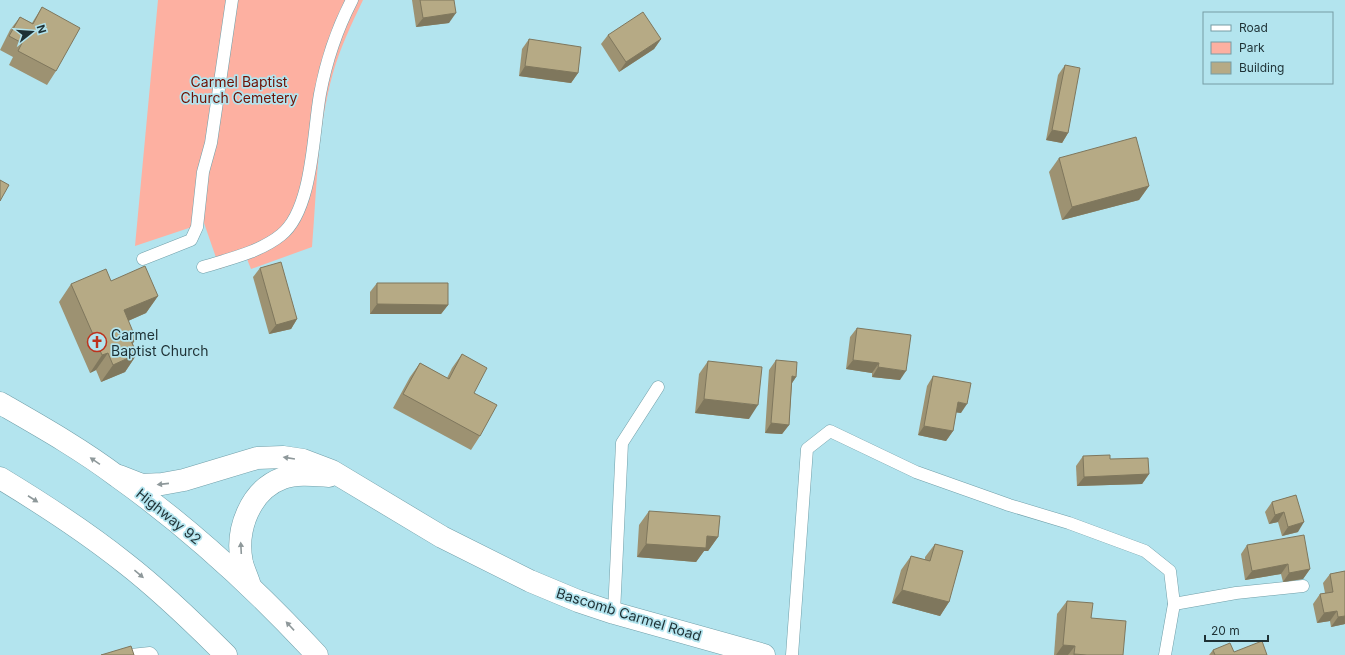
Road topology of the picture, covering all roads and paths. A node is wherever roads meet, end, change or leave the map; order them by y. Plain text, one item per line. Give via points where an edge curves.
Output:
1 (232, 0) edge
2 (352, 0) edge
3 (143, 260) dead end
4 (203, 267) dead end
5 (658, 387) dead end
6 (0, 402) edge
7 (118, 476) junction
8 (0, 478) edge
9 (351, 484) junction
10 (250, 586) junction
11 (1303, 586) dead end
12 (1174, 604) junction
13 (614, 613) junction
14 (131, 655) edge
15 (152, 655) edge
16 (226, 655) edge
17 (317, 655) edge
18 (764, 655) edge
19 (792, 655) edge
20 (1166, 655) edge

1 - 3 lane via 210,143 203,172 197,227 191,240
2 - 4 lane via 326,65 301,208 282,234 266,245
5 - 13 lane via 622,443
7 -> 6 street, Highway 92
9 -> 7 street, Bascomb Carmel Road via 332,471 303,460 283,457 257,458 162,484 142,485
7 - 10 street, Highway 92 via 168,514
8 -> 16 street via 72,524 125,563 165,596
10 -> 9 street, Bascomb Carmel Road via 242,562 241,542 244,519 253,501 267,487 283,478 304,475 329,476
9 - 13 street, Bascomb Carmel Road via 490,562 578,601
17 -> 10 street, Highway 92
11 - 12 lane via 1236,593
12 - 19 lane via 1170,571 1145,550 916,472 830,431 807,449
12 - 20 lane
13 - 18 street, Bascomb Carmel Road
14 - 15 lane

